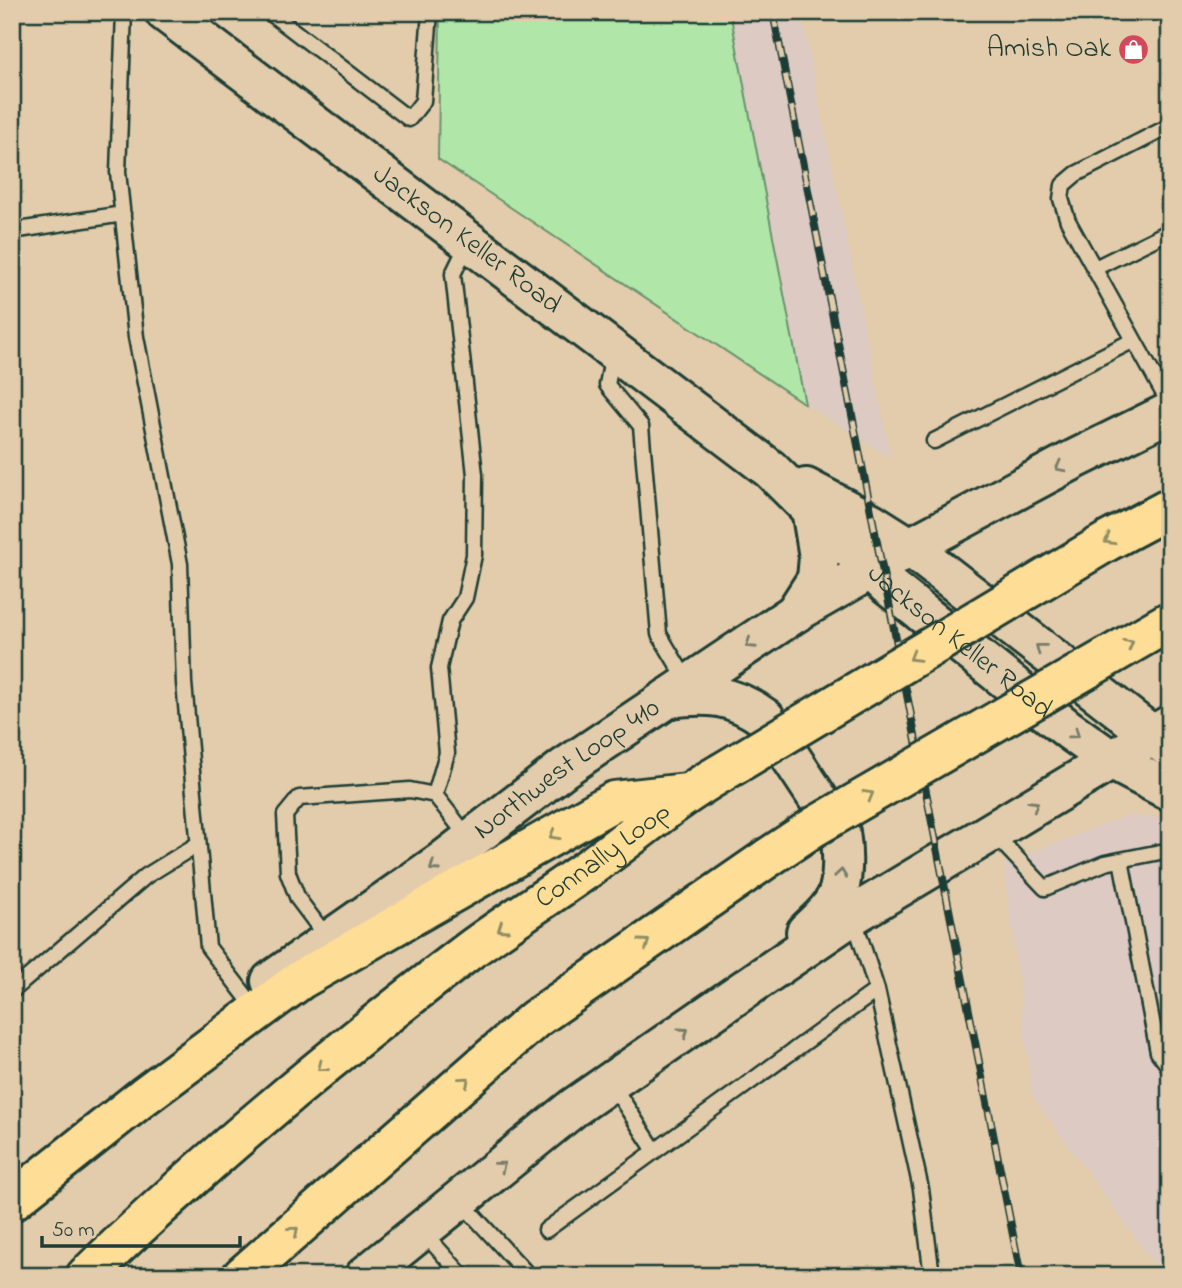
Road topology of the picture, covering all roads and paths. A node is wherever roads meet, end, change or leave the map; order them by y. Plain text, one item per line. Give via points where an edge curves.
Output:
1 (124, 12) edge
2 (164, 12) edge
3 (269, 12) edge
4 (430, 12) edge
5 (1170, 126) edge
6 (122, 214) junction
7 (12, 231) edge
8 (1170, 231) edge
9 (469, 240) junction
10 (1095, 268) junction
11 (1134, 341) junction
12 (614, 349) junction
13 (1170, 405) edge
14 (1170, 412) edge
15 (934, 441) dead end
16 (770, 469) junction
17 (811, 509) junction
18 (1170, 509) edge
19 (910, 547) junction
20 (870, 569) junction
21 (795, 613) junction
22 (1170, 621) edge
23 (678, 691) junction
24 (1164, 736) edge
25 (1111, 760) junction
26 (1170, 791) edge
27 (687, 793) junction
28 (435, 795) junction
29 (992, 831) junction
30 (470, 840) junction
31 (198, 844) junction
32 (1170, 850) edge
33 (1121, 860) junction
34 (853, 915) junction
35 (328, 940) junction
36 (755, 982) junction
37 (877, 990) junction
38 (12, 991) edge
39 (248, 999) junction
40 (1170, 1068) edge
41 (611, 1082) junction
42 (655, 1151) junction
43 (12, 1195) edge
44 (458, 1200) junction
45 (12, 1201) edge
46 (422, 1230) junction
47 (546, 1230) dead end
48 (370, 1274) edge
49 (86, 1276) edge
50 (242, 1276) edge
51 (455, 1276) edge
52 (529, 1276) edge
53 (932, 1276) edge

1 - 6 lane via 118,172
2 - 9 main road, Jackson Keller Road
3 - 4 lane via 409,119 423,101
5 - 10 lane via 1063,185 1068,221
6 - 7 lane
6 - 31 lane via 136,337 180,564 184,683
8 - 10 lane
9 - 12 main road, Jackson Keller Road
9 - 28 lane via 453,274 475,475 474,555 465,598 450,621 439,668 447,752
10 - 11 lane
11 - 13 lane
11 - 15 lane
12 - 16 main road, Jackson Keller Road
12 - 23 lane via 607,385 641,426 659,634
14 -> 19 main road, Northwest Loop 410
16 - 17 main road, Jackson Keller Road
16 - 19 main road, Jackson Keller Road
17 - 20 main road, Jackson Keller Road
17 - 21 main road via 819,556 817,579
18 -> 27 highway, Connally Loop, bridge via 1108,541
19 - 20 main road, Northwest Loop 410
24 -> 19 main road, Jackson Keller Road
20 - 21 main road, Northwest Loop 410
20 -> 25 main road, Jackson Keller Road
21 -> 23 main road, Northwest Loop 410
50 -> 22 highway, bridge via 535,1019 825,820
23 - 30 main road, Northwest Loop 410 via 564,768
36 -> 23 main road via 838,896 840,832 765,718 727,697
24 - 25 main road
25 - 26 main road, Jackson Keller Road
29 -> 25 main road
27 -> 45 highway via 614,801 300,980
27 -> 49 highway, Connally Loop via 472,949 314,1073 187,1181
28 - 30 lane
28 - 35 lane via 411,790 299,798 285,816 288,873 298,899
29 - 33 lane via 1045,888
29 - 34 main road
30 -> 35 main road, Northwest Loop 410
31 - 38 lane via 146,876
31 - 39 lane via 208,947
32 - 33 lane
33 - 40 lane via 1158,1052
34 - 36 main road
34 - 37 lane
35 - 39 main road, Northwest Loop 410
41 -> 36 main road
37 - 42 lane
37 - 53 lane via 921,1189
39 - 43 main road, Northwest Loop 410
41 - 42 lane
44 -> 41 main road
42 - 47 lane
44 - 46 main road
44 - 52 lane
46 - 48 main road
46 - 51 lane via 459,1272

